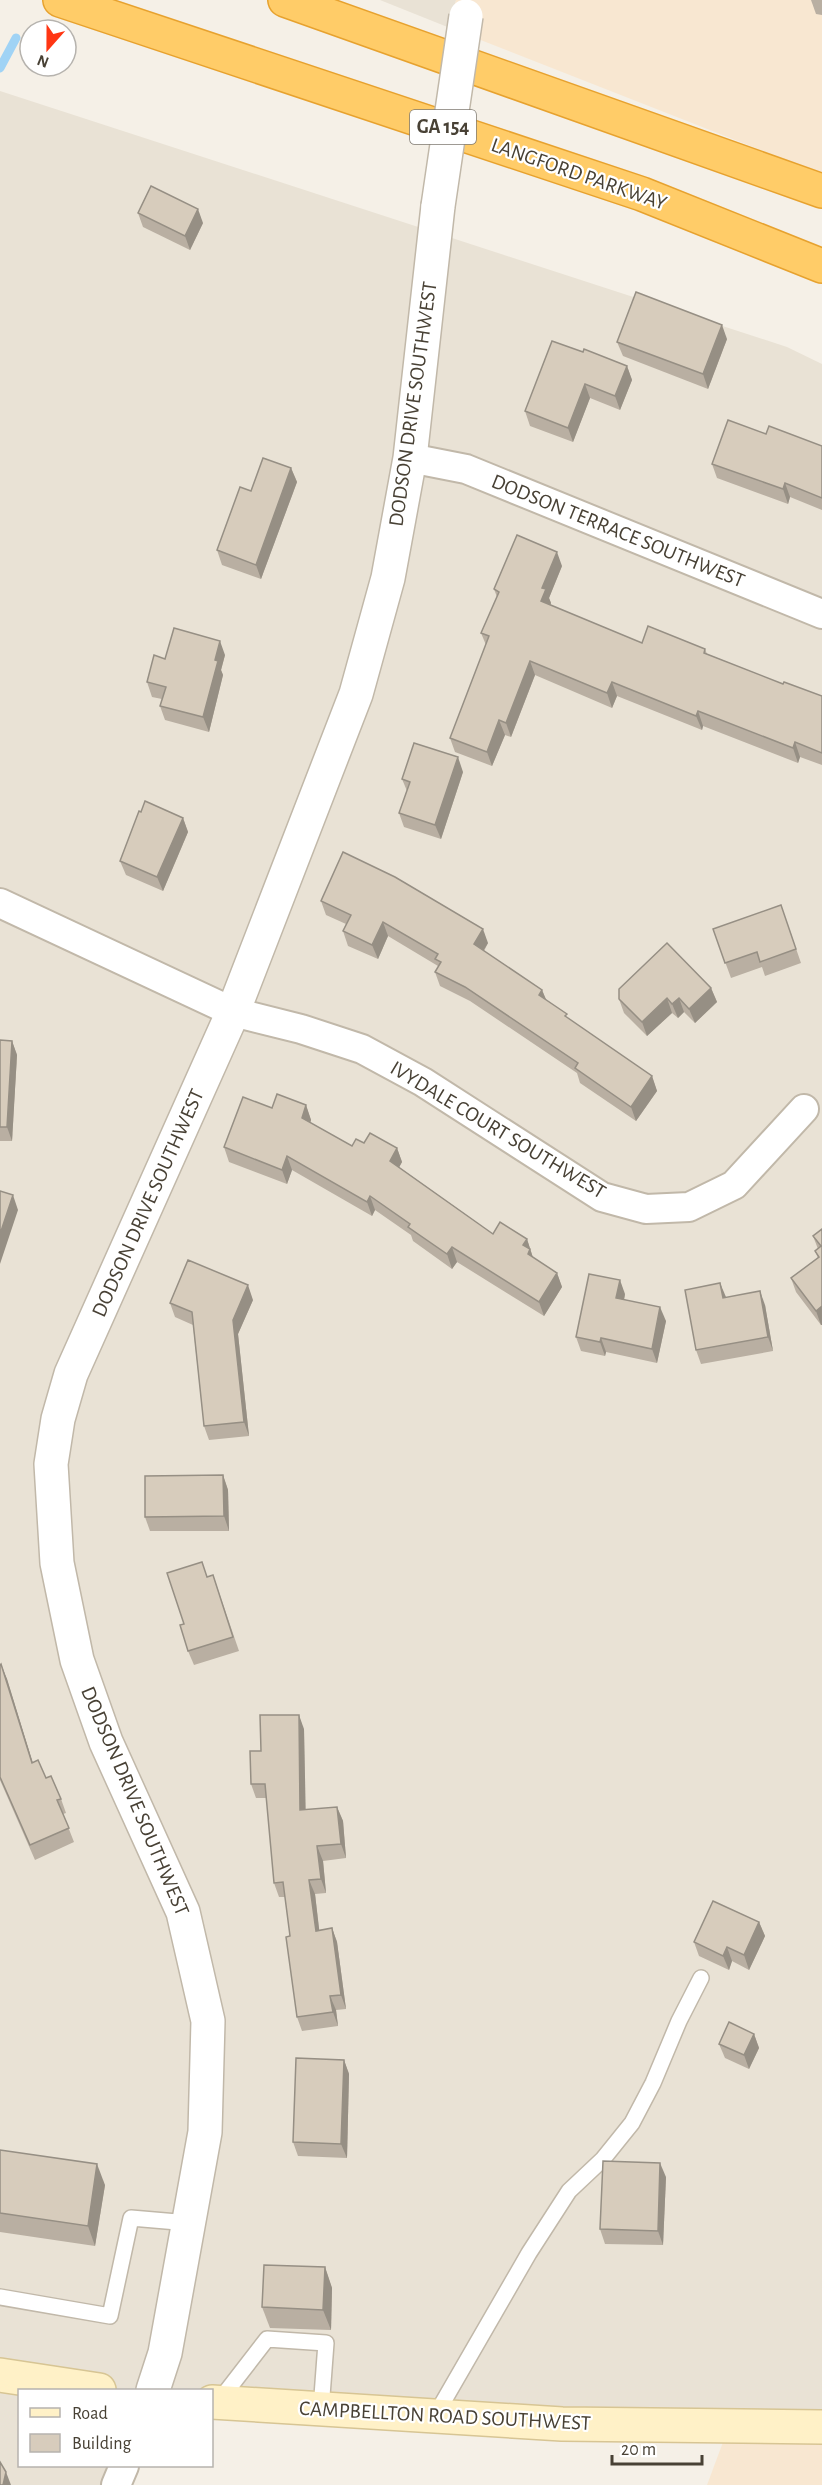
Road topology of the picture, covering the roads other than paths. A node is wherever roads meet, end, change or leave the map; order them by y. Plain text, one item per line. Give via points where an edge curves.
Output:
1 (60, 0) edge
2 (285, 0) edge
3 (467, 8) edge
4 (822, 191) edge
5 (822, 266) edge
6 (410, 458) junction
7 (822, 614) edge
8 (0, 903) edge
9 (233, 1012) junction
10 (804, 1109) dead end
11 (700, 1978) dead end
12 (189, 2223) junction
13 (0, 2297) edge
14 (0, 2375) edge
15 (87, 2389) edge
16 (154, 2389) edge
17 (215, 2402) edge
18 (321, 2409) junction
19 (435, 2416) junction
20 (822, 2427) edge
21 (124, 2467) edge
22 (116, 2485) edge

1 - 5 highway, LANGFORD PARKWAY / GA 154 via 642,194
2 - 4 highway
3 - 6 street, DODSON DRIVE SOUTHWEST, bridge via 438,206
6 - 7 street, DODSON TERRACE SOUTHWEST via 466,469
6 - 9 street, DODSON DRIVE SOUTHWEST via 388,578 356,694
8 - 9 street, IVYDALE COURT SOUTHWEST
9 - 10 street, IVYDALE COURT SOUTHWEST via 362,1049 423,1082 602,1197 646,1209 689,1207 734,1185
9 - 12 street, DODSON DRIVE SOUTHWEST via 71,1374 51,1464 57,1563 77,1660 106,1742 183,1912 208,2020 205,2132
11 - 19 lane via 632,2123 603,2159 569,2191
12 - 13 lane via 131,2218 110,2316
12 - 16 street, DODSON DRIVE SOUTHWEST via 165,2353
14 - 15 main road
17 - 18 main road, CAMPBELLTON ROAD SOUTHWEST
17 - 18 lane via 267,2339 303,2341 326,2343
18 - 19 main road, CAMPBELLTON ROAD SOUTHWEST
19 - 20 main road, CAMPBELLTON ROAD SOUTHWEST via 562,2424
21 - 22 street

